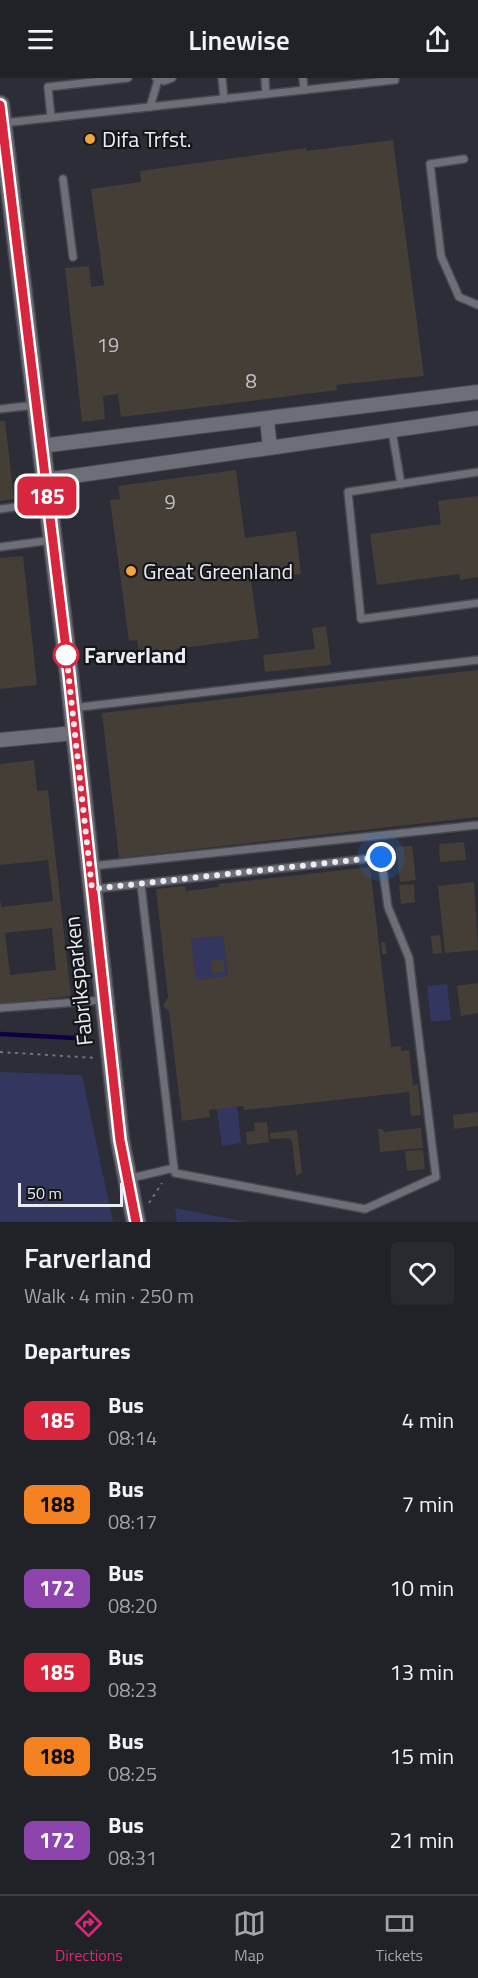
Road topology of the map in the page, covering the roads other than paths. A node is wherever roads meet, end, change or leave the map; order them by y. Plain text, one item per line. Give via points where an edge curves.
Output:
1 (128, 78) edge
2 (172, 78) edge
3 (222, 78) edge
4 (265, 78) edge
5 (303, 78) edge
6 (338, 78) edge
7 (395, 78) edge
8 (157, 79) edge
9 (370, 80) edge
10 (340, 86) junction
11 (304, 90) junction
12 (266, 94) junction
13 (224, 99) junction
14 (150, 107) junction
15 (1, 114) edge
16 (51, 117) junction
17 (464, 159) dead end
18 (63, 179) dead end
19 (7, 215) edge
20 (73, 257) dead end
21 (478, 305) edge
22 (478, 392) edge
23 (36, 405) junction
24 (0, 409) edge
25 (478, 418) edge
26 (267, 420) junction
27 (392, 430) junction
28 (41, 446) junction
29 (270, 448) junction
30 (478, 472) edge
31 (45, 480) junction
32 (400, 484) junction
33 (48, 503) junction
34 (0, 509) edge
35 (51, 540) junction
36 (0, 547) edge
37 (478, 603) edge
38 (478, 660) edge
39 (72, 708) junction
40 (75, 733) junction
41 (0, 740) edge
42 (478, 825) edge
43 (89, 866) junction
44 (141, 885) junction
45 (92, 889) junction
46 (104, 1000) junction
47 (0, 1008) edge
48 (174, 1168) junction
49 (126, 1179) junction
50 (136, 1222) edge

1 - 16 lane via 48,87
2 - 8 lane
3 - 13 lane
4 - 12 lane
5 - 11 lane
6 - 10 lane
7 - 9 lane
8 - 14 lane
9 - 10 lane
10 - 11 lane
11 - 12 lane
12 - 13 lane
13 - 14 lane
14 - 16 lane
15 - 16 lane
15 - 19 street, Fabriksparken
17 - 21 lane via 430,164 441,256 459,297
18 - 20 lane
19 - 23 street, Fabriksparken
22 - 26 street
23 - 24 lane
23 - 28 street, Fabriksparken
25 - 27 street
26 - 28 street
26 - 29 street
27 - 29 street
27 - 32 lane
28 - 31 street, Fabriksparken
29 - 31 street
30 - 32 lane
31 - 33 street, Fabriksparken
32 - 37 lane via 348,492 361,620
33 - 34 lane
33 - 35 street, Fabriksparken
35 - 36 lane
35 - 39 street, Fabriksparken
38 - 39 lane
39 - 40 street, Fabriksparken
40 - 41 street
40 - 43 street, Fabriksparken
42 - 43 lane
43 - 45 street, Fabriksparken
44 - 45 lane
44 - 48 lane
44 - 48 lane via 381,857 388,906 409,958 436,1177 365,1209 175,1173
45 - 46 street, Fabriksparken
46 - 47 lane
46 - 49 street, Fabriksparken
48 - 49 lane
49 - 50 street, Fabriksparken

